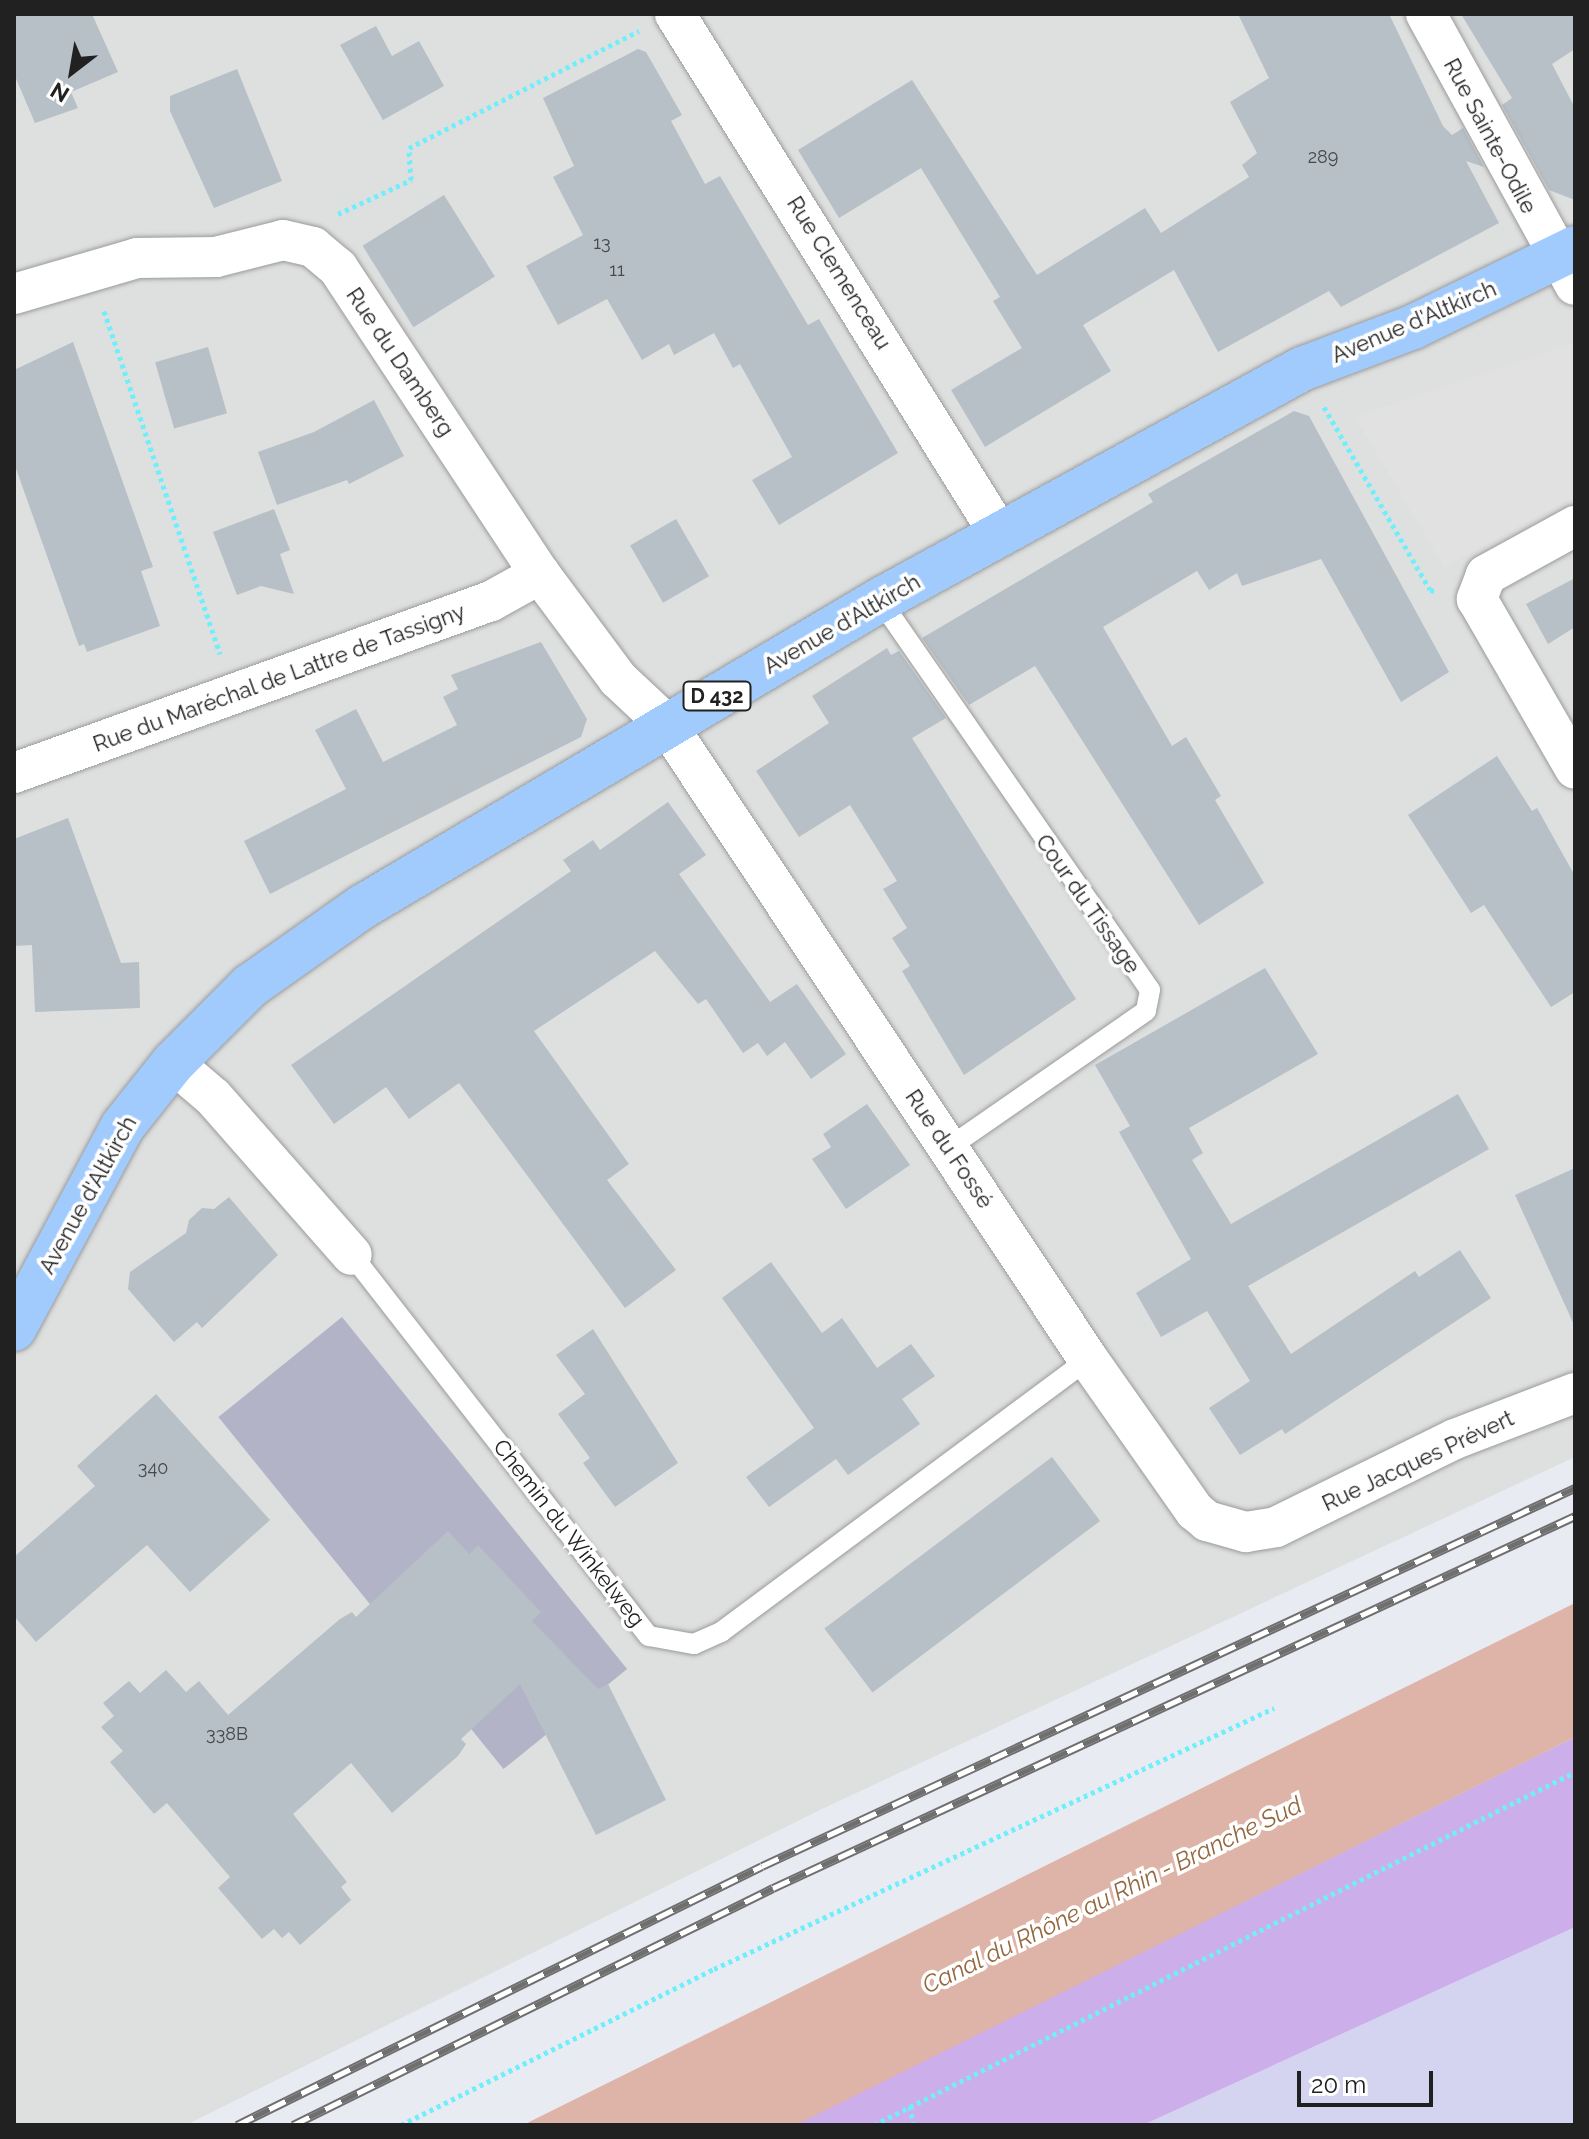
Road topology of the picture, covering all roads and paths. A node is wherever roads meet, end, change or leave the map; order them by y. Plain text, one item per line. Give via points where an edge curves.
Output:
1 (1426, 14) edge
2 (662, 20) edge
3 (283, 240) junction
4 (1569, 264) edge
5 (91, 271) junction
6 (14, 294) edge
7 (1302, 369) junction
8 (1575, 526) edge
9 (1000, 535) junction
10 (540, 574) junction
11 (1477, 599) junction
12 (880, 600) junction
13 (235, 696) junction
14 (667, 725) junction
15 (1575, 769) edge
16 (14, 773) edge
17 (173, 1063) junction
18 (948, 1148) junction
19 (352, 1255) joint
20 (14, 1329) edge
21 (1088, 1359) junction
22 (1575, 1393) edge
23 (1262, 1531) joint
24 (1274, 1708) dead end
25 (1575, 1772) edge
26 (910, 2106) junction
27 (401, 2125) edge
28 (874, 2125) edge
29 (913, 2125) edge

1 - 4 street, Rue Sainte-Odile
2 - 3 path via 409,148 411,180
2 - 9 street, Rue Clemenceau
3 - 5 street via 216,257 137,258
3 - 10 street, Rue du Damberg via 313,247 338,268
4 - 7 main road, Avenue d'Altkirch / D 432
5 - 6 street
5 - 13 path
7 - 9 main road, Avenue d'Altkirch / D 432
7 - 11 path via 1430,590
8 - 11 street via 1486,575
9 - 12 main road, Avenue d'Altkirch / D 432
10 - 13 street, Rue du Maréchal de Lattre de Tassigny via 491,601
10 - 14 street, Rue du Damberg via 618,679
11 - 15 street
12 - 14 main road, Avenue d'Altkirch / D 432
12 - 18 lane, Cour du Tissage via 1150,990 1146,1011
13 - 16 street, Rue du Maréchal de Lattre de Tassigny
14 - 17 main road, Avenue d'Altkirch / D 432 via 362,907 250,986
14 - 18 street, Rue du Fossé
17 - 19 street, Chemin du Winkelweg via 213,1097
17 - 20 main road, Avenue d'Altkirch / D 432 via 123,1126
18 - 21 street, Rue du Fossé
19 - 21 lane, Chemin du Winkelweg via 649,1636 694,1644 721,1632
21 - 23 street, Rue du Fossé via 1195,1511 1230,1530
22 - 23 street, Rue Jacques Prévert via 1455,1439
24 - 27 path via 714,1969
25 - 26 path
26 - 28 path
26 - 29 path

